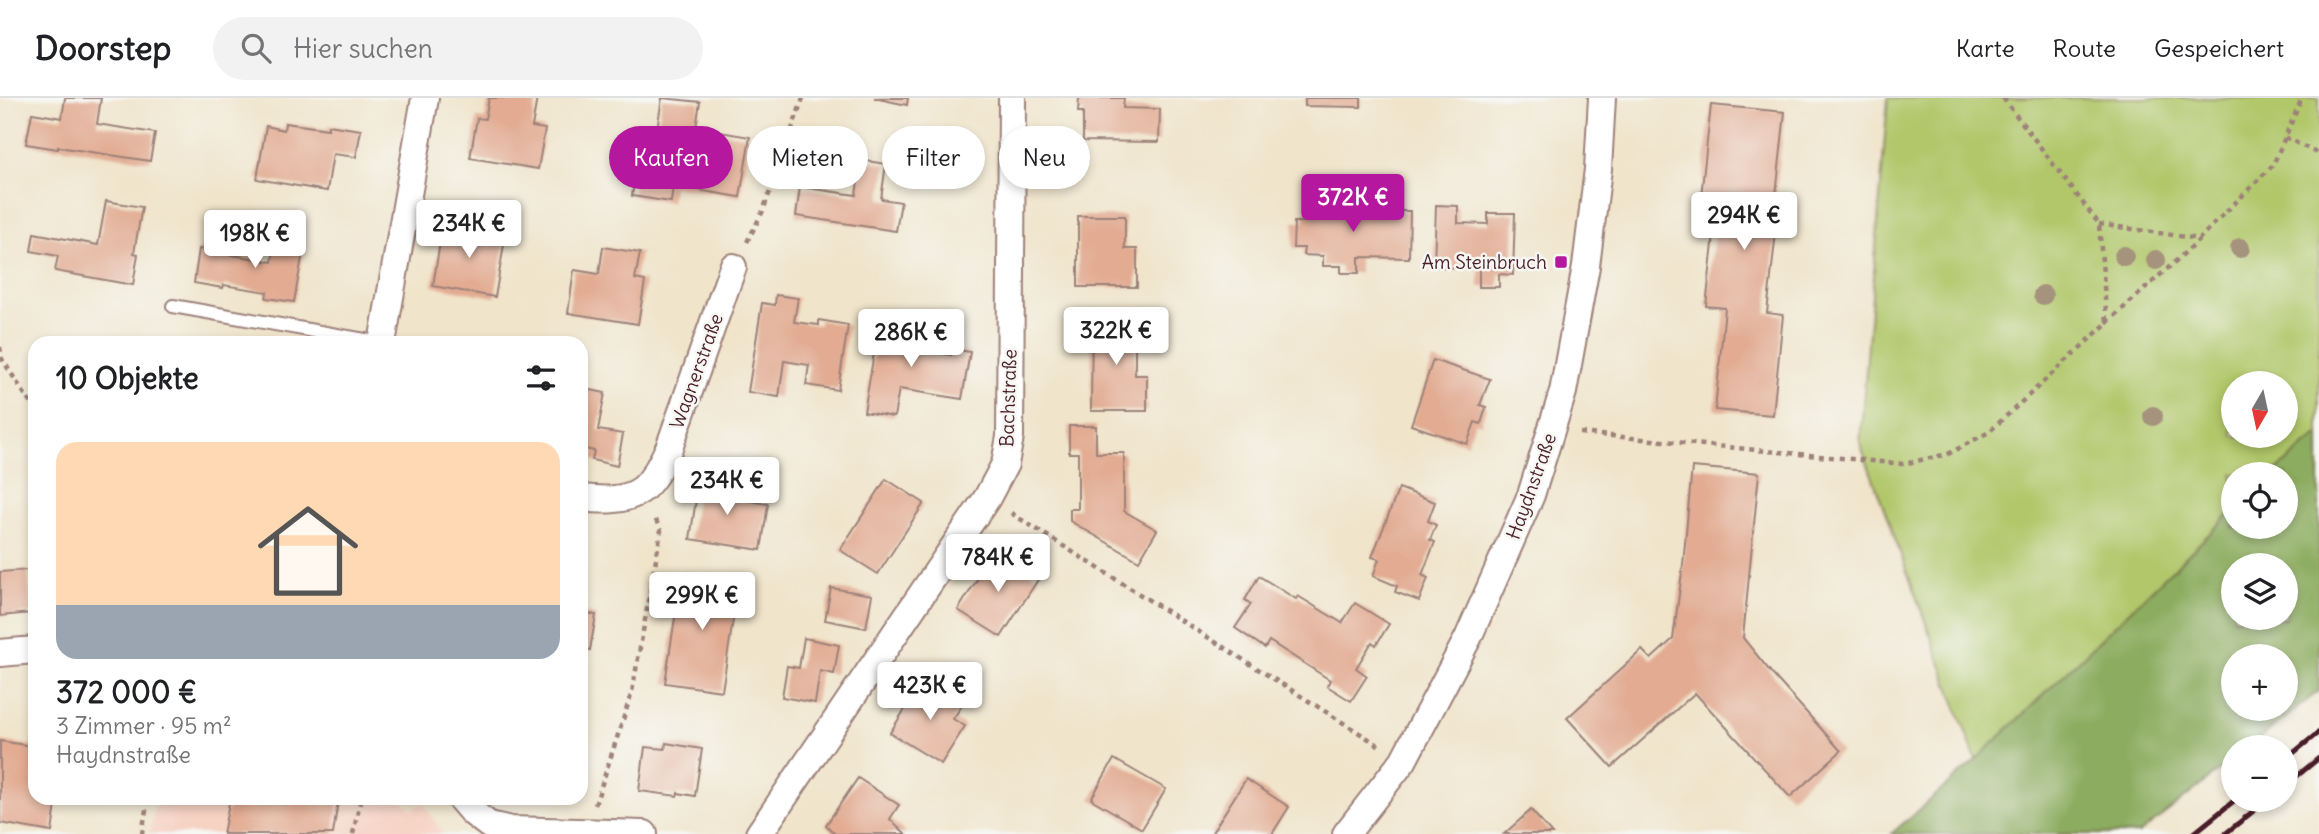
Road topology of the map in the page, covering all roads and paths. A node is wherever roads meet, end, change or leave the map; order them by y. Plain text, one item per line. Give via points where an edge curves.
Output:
1 (425, 98) edge
2 (803, 98) edge
3 (1012, 98) edge
4 (1602, 98) edge
5 (2003, 98) edge
6 (2302, 98) edge
7 (2285, 137) junction
8 (2319, 154) edge
9 (2099, 224) junction
10 (2199, 239) junction
11 (733, 267) joint
12 (173, 306) dead end
13 (2107, 323) junction
14 (342, 336) edge
15 (383, 336) edge
16 (0, 346) edge
17 (28, 399) edge
18 (1552, 430) junction
19 (642, 490) junction
20 (588, 498) edge
21 (987, 498) junction
22 (28, 651) edge
23 (0, 653) edge
24 (1403, 761) junction
25 (147, 805) edge
26 (359, 805) edge
27 (466, 805) edge
28 (588, 833) edge
29 (142, 834) edge
30 (353, 834) edge
31 (643, 834) edge
32 (760, 834) edge
33 (1346, 834) edge

1 - 15 street
2 - 11 path via 764,211
3 - 21 street, Bachstraße via 1010,437 1005,464
4 - 18 street, Haydnstraße via 1586,266
5 - 9 path
6 - 7 path
7 - 8 path
7 - 10 path via 2273,165
9 - 10 path
9 - 13 path
10 - 13 path
11 - 19 street, Wagnerstraße via 669,448
12 - 14 lane
13 - 18 path via 1989,432 1948,454 1903,464
16 - 17 path via 2,359
18 - 24 street, Haydnstraße via 1502,563
19 - 20 street via 617,499
19 - 28 path via 661,531 632,692
21 - 24 path
21 - 32 street, Bachstraße
22 - 23 street
24 - 33 street, Haydnstraße
25 - 29 path
26 - 30 path
27 - 28 street via 489,825
28 - 31 street

